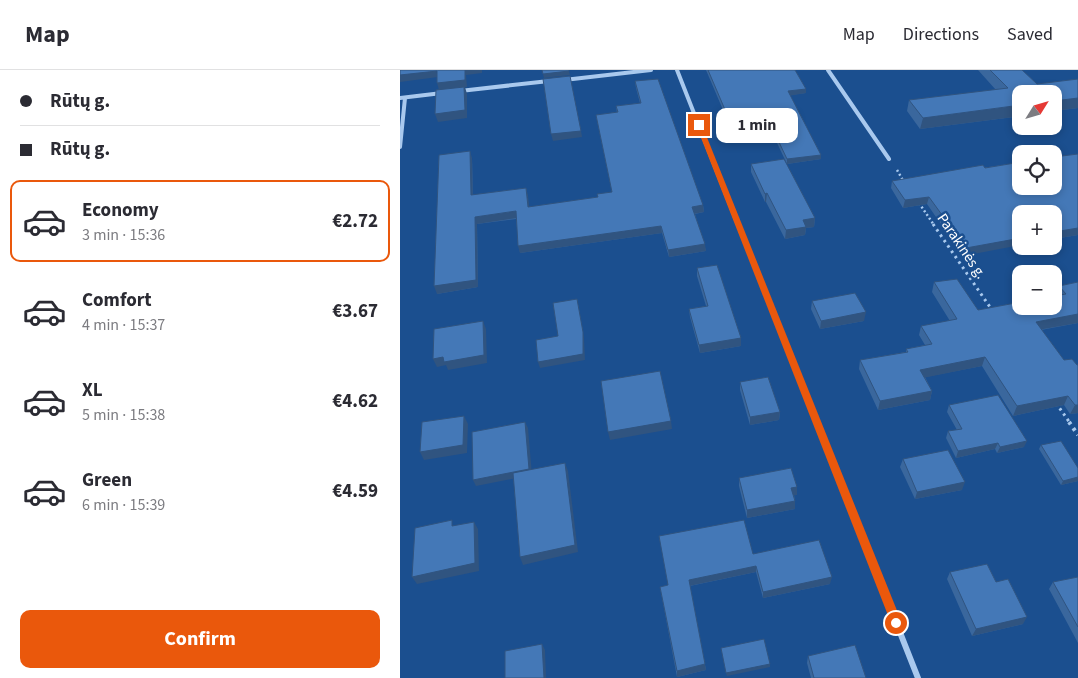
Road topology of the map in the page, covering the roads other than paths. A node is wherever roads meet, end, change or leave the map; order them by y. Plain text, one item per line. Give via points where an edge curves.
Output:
1 (651, 70) edge
2 (677, 70) edge
3 (828, 70) edge
4 (562, 80) edge
5 (552, 81) edge
6 (454, 92) edge
7 (444, 93) edge
8 (402, 98) edge
9 (400, 148) edge
10 (889, 159) road end
11 (918, 678) edge

1 - 4 street
2 - 11 street
3 - 10 street
5 - 6 street
7 - 8 street
8 - 9 street

